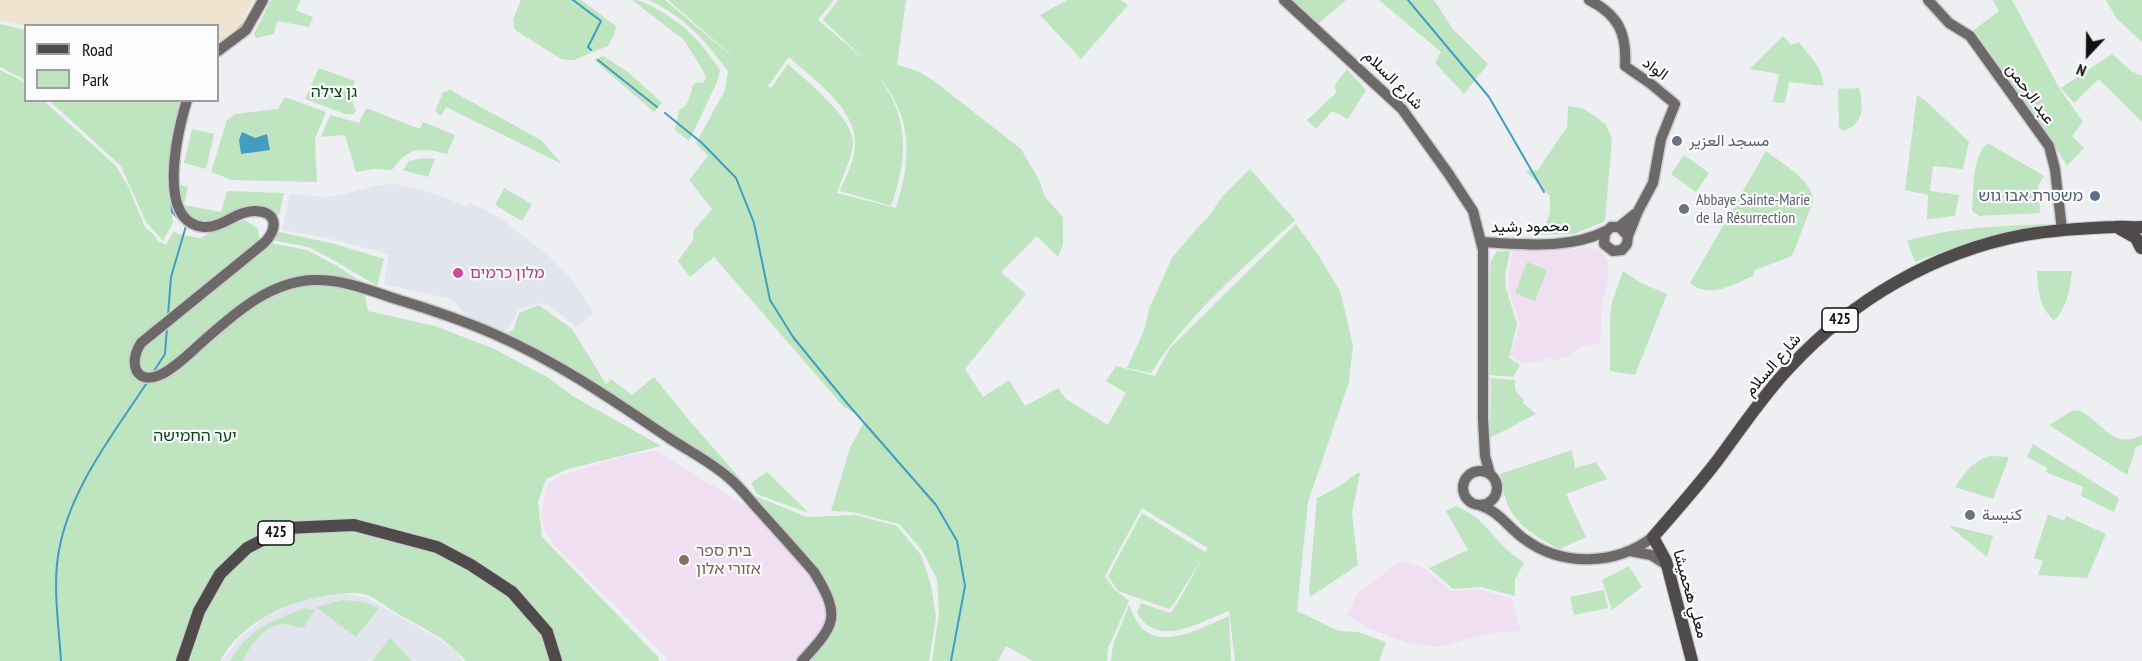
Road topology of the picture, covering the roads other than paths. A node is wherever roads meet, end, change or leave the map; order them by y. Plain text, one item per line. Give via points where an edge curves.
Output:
1 (263, 0) edge
2 (1284, 0) edge
3 (1589, 0) edge
4 (1928, 0) edge
5 (219, 50) edge
6 (187, 102) edge
7 (1638, 211) junction
8 (1619, 227) junction
9 (2107, 227) junction
10 (2142, 227) edge
11 (2062, 230) junction
12 (1606, 231) junction
13 (1628, 236) junction
14 (1578, 241) junction
15 (1482, 242) junction
16 (2142, 243) edge
17 (1605, 246) junction
18 (2142, 249) edge
19 (1484, 444) junction
20 (1472, 473) junction
21 (1490, 474) junction
22 (1497, 493) junction
23 (1479, 505) junction
24 (1510, 526) junction
25 (1653, 537) junction
26 (1629, 551) junction
27 (1668, 566) junction
28 (182, 661) edge
29 (556, 661) edge
30 (802, 661) edge
31 (1692, 661) edge

1 - 5 main road via 246,30
2 - 15 main road, شارع السلام via 1408,116 1473,211
3 - 7 main road, الواد via 1609,11 1615,20 1625,44 1625,66 1675,104 1661,139 1653,183
4 - 11 main road, عبد الرحمن via 1949,23 1970,36 2049,146
6 - 30 main road via 174,173 175,200 180,213 195,225 209,226 257,211 272,218 274,227 264,243 141,343 134,360 140,374 149,377 163,373 251,302 291,283 312,280 356,286 496,334 615,402 729,478 825,589 832,616 830,626
7 - 8 main road
7 - 13 main road
8 - 12 main road
8 - 13 main road
9 - 10 main road, شارع السلام / 425
9 - 11 main road, شارع السلام / 425
9 - 18 main road, شارع السلام / 425 via 2131,234
11 - 25 main road, شارع السلام / 425 via 1991,242 1941,260 1899,280 1848,315 1788,368 1709,472
12 - 14 main road, محمود رشيد
12 - 17 main road
13 - 17 main road via 1622,250 1613,251
14 - 15 main road, محمود رشيد
14 - 17 main road, محمود رشيد
15 - 19 main road, شارع السلام
16 - 18 main road, 425
19 - 20 main road, شارع السلام
19 - 21 main road, شارع السلام
20 - 21 main road
20 - 23 main road via 1465,479 1463,490 1468,500
21 - 22 main road
22 - 23 main road via 1490,502
22 - 24 main road
23 - 24 main road, شارع السلام via 1497,513
24 - 26 main road, شارع السلام via 1538,548 1560,557 1597,559
25 - 26 main road, شارع السلام
25 - 27 main road, معلي هحميشا
26 - 27 main road via 1651,555
27 - 31 main road, معلي هحميشا
28 - 29 main road, 425 via 199,611 220,574 247,548 286,528 354,525 437,547 512,592 547,632

